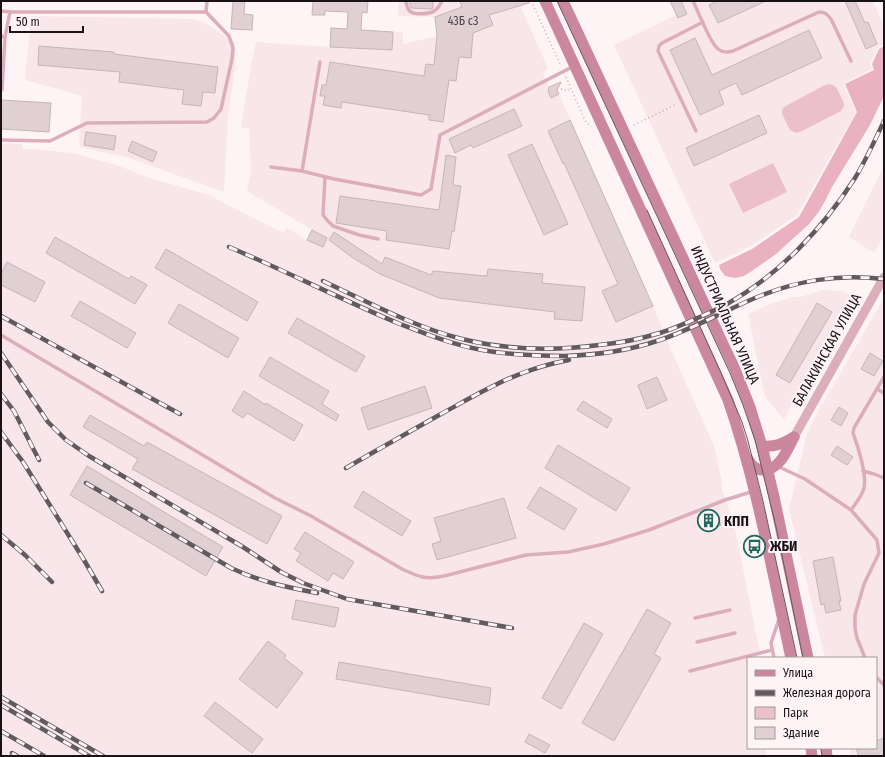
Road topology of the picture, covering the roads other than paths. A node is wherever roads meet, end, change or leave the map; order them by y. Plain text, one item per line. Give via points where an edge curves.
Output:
1 (207, 1) edge
2 (406, 1) edge
3 (442, 1) edge
4 (545, 1) edge
5 (563, 1) edge
6 (693, 1) edge
7 (1, 11) edge
8 (10, 12) junction
9 (206, 12) junction
10 (703, 22) junction
11 (3, 37) edge
12 (320, 62) dead end
13 (851, 62) dead end
14 (574, 65) junction
15 (2, 90) edge
16 (696, 131) dead end
17 (1, 140) edge
18 (271, 168) dead end
19 (302, 171) junction
20 (325, 177) junction
21 (378, 239) dead end
22 (884, 277) edge
23 (1, 335) edge
24 (884, 377) edge
25 (877, 389) junction
26 (884, 393) edge
27 (794, 437) junction
28 (742, 443) junction
29 (762, 446) junction
30 (772, 468) junction
31 (863, 471) junction
32 (884, 478) edge
33 (755, 491) junction
34 (851, 510) junction
35 (730, 610) dead end
36 (781, 612) junction
37 (695, 618) dead end
38 (735, 633) dead end
39 (697, 642) dead end
40 (772, 650) junction
41 (774, 657) edge
42 (791, 657) edge
43 (808, 657) edge
44 (865, 657) edge
45 (690, 671) dead end

1 - 9 lane
2 - 3 lane via 410,12 430,13 439,7
4 - 14 main road
5 - 29 main road, ИНДУСТРИАЛЬНАЯ УЛИЦА via 734,367
6 - 10 lane
7 - 8 lane
8 - 9 lane
8 - 11 lane
9 - 17 lane via 229,36 233,48 221,109 214,118 207,122 87,123 50,141
10 - 13 lane via 718,49 733,52 823,12 831,19
10 - 16 lane via 662,43 658,51
11 - 15 lane
12 - 19 lane
14 - 20 lane via 440,135 432,189 421,195
14 - 28 main road via 712,362
18 - 19 lane
19 - 20 lane
20 - 21 lane via 323,215 327,220 333,226
22 - 27 street, БАЛАКИНСКАЯ УЛИЦА
23 - 33 lane via 275,498 416,576 435,578 526,555 568,552 604,544
24 - 25 lane
25 - 26 lane
25 - 31 lane via 854,428
27 - 29 main road via 779,445
27 - 30 main road via 785,455
28 - 30 main road via 752,466 759,470
28 - 33 main road
29 - 30 main road, ИНДУСТРИАЛЬНАЯ УЛИЦА
30 - 34 lane via 805,478
30 - 43 main road, ИНДУСТРИАЛЬНАЯ УЛИЦА
31 - 32 lane
31 - 34 lane via 862,495
33 - 36 main road
34 - 44 lane via 877,540 879,553 864,584 855,615 857,638
35 - 37 lane
36 - 40 lane via 770,643
36 - 42 main road
38 - 39 lane
40 - 41 lane
40 - 45 lane

